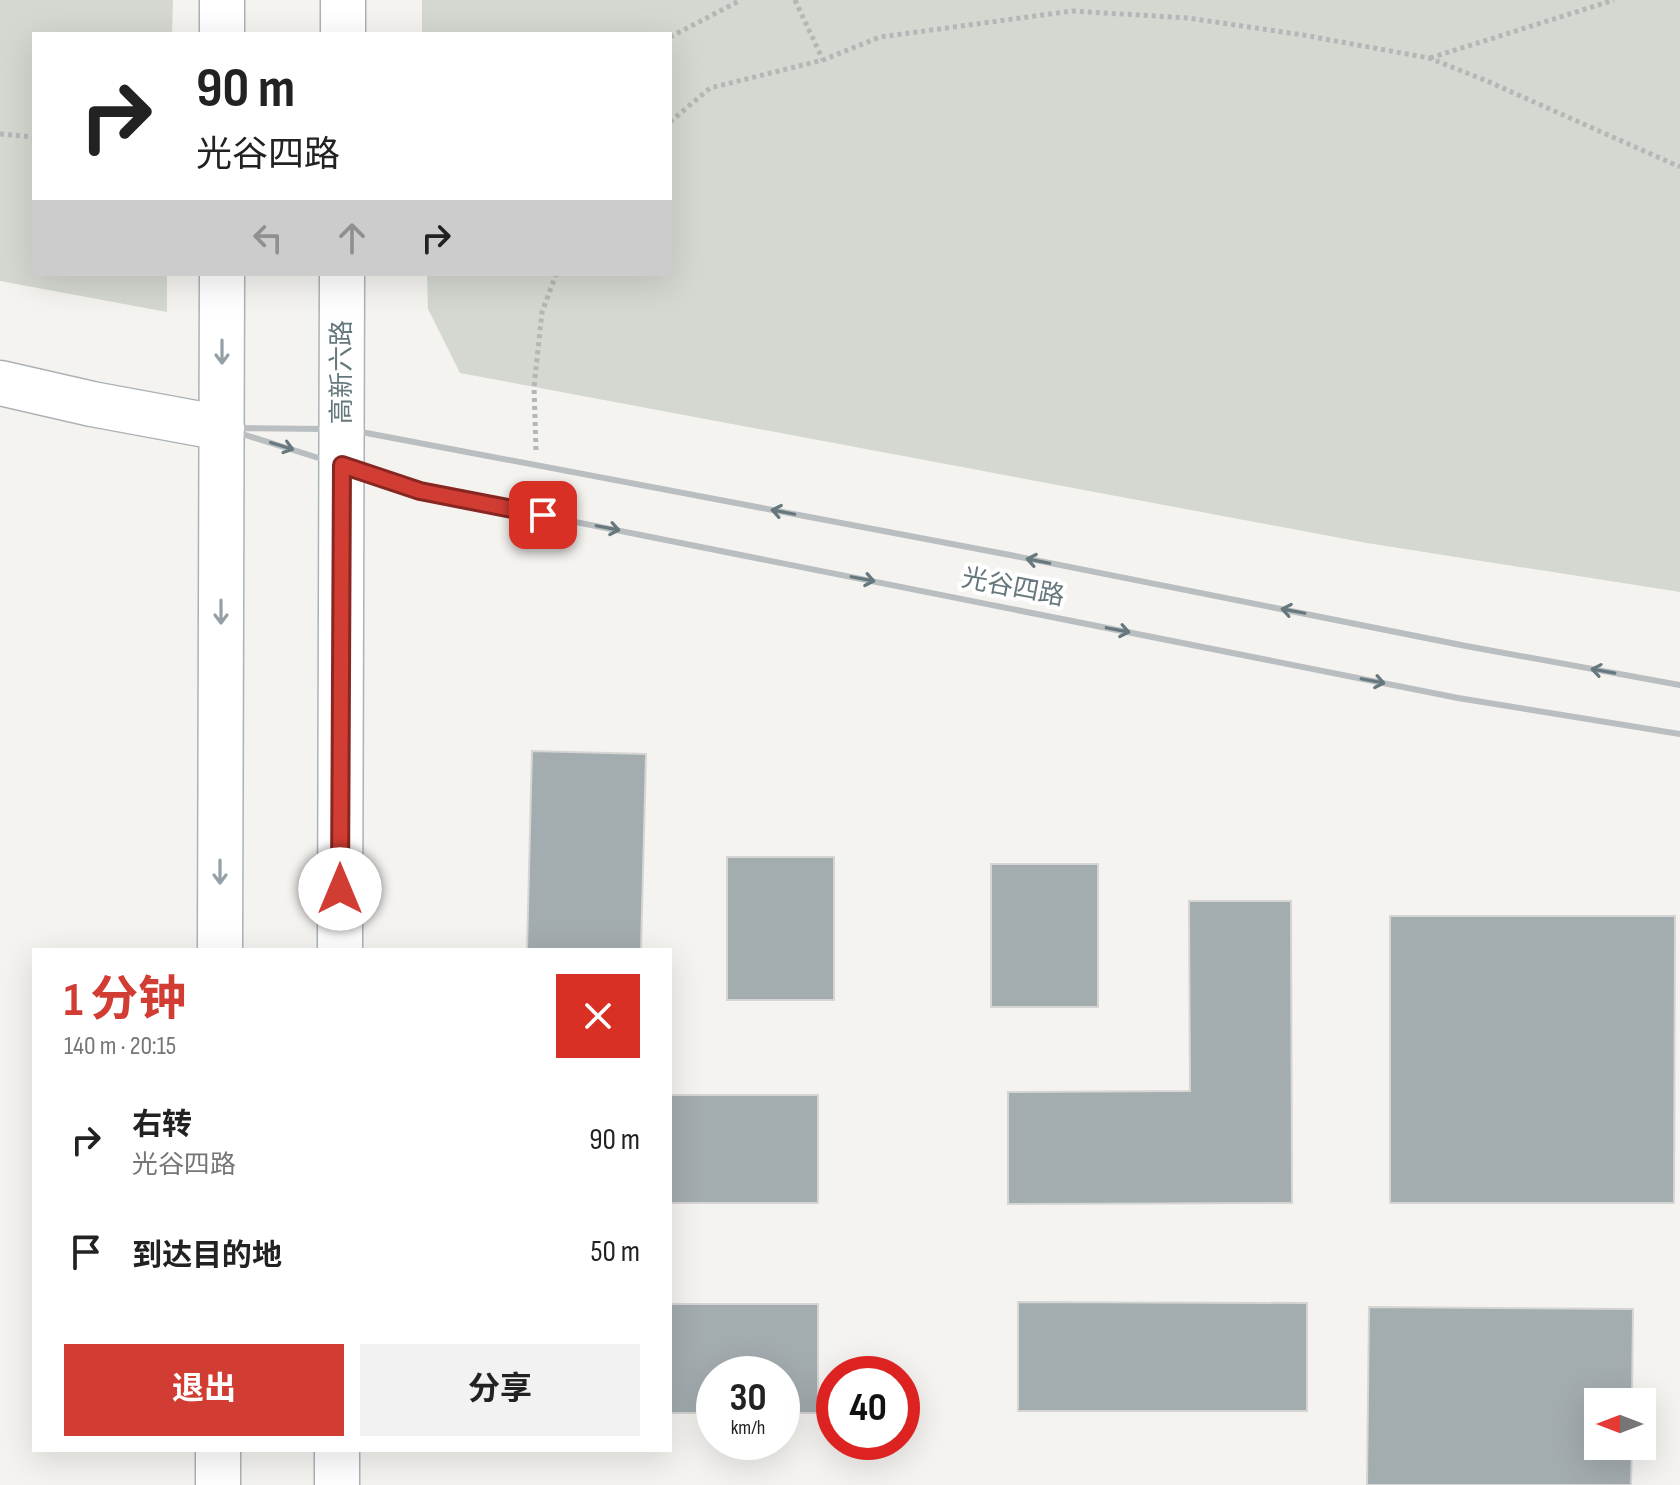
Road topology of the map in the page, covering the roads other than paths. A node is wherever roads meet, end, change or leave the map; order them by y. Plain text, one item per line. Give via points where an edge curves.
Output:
1 (222, 0) edge
2 (343, 0) edge
3 (222, 32) edge
4 (343, 32) edge
5 (222, 276) edge
6 (342, 276) edge
7 (0, 383) edge
8 (222, 428) junction
9 (342, 447) junction
10 (1680, 685) edge
11 (1680, 734) edge
12 (220, 948) edge
13 (340, 948) edge
14 (218, 1452) edge
15 (337, 1452) edge
16 (218, 1485) edge
17 (337, 1485) edge

1 - 3 street
2 - 4 street
5 -> 8 street
6 - 9 street, 高新六路
7 - 8 street
8 -> 9 lane
8 - 9 lane
8 -> 12 street
10 -> 9 lane, 光谷四路 via 537,466
9 -> 11 lane, 光谷四路 via 420,491 1458,698
9 - 13 street, 高新六路
14 - 16 street
15 - 17 street

